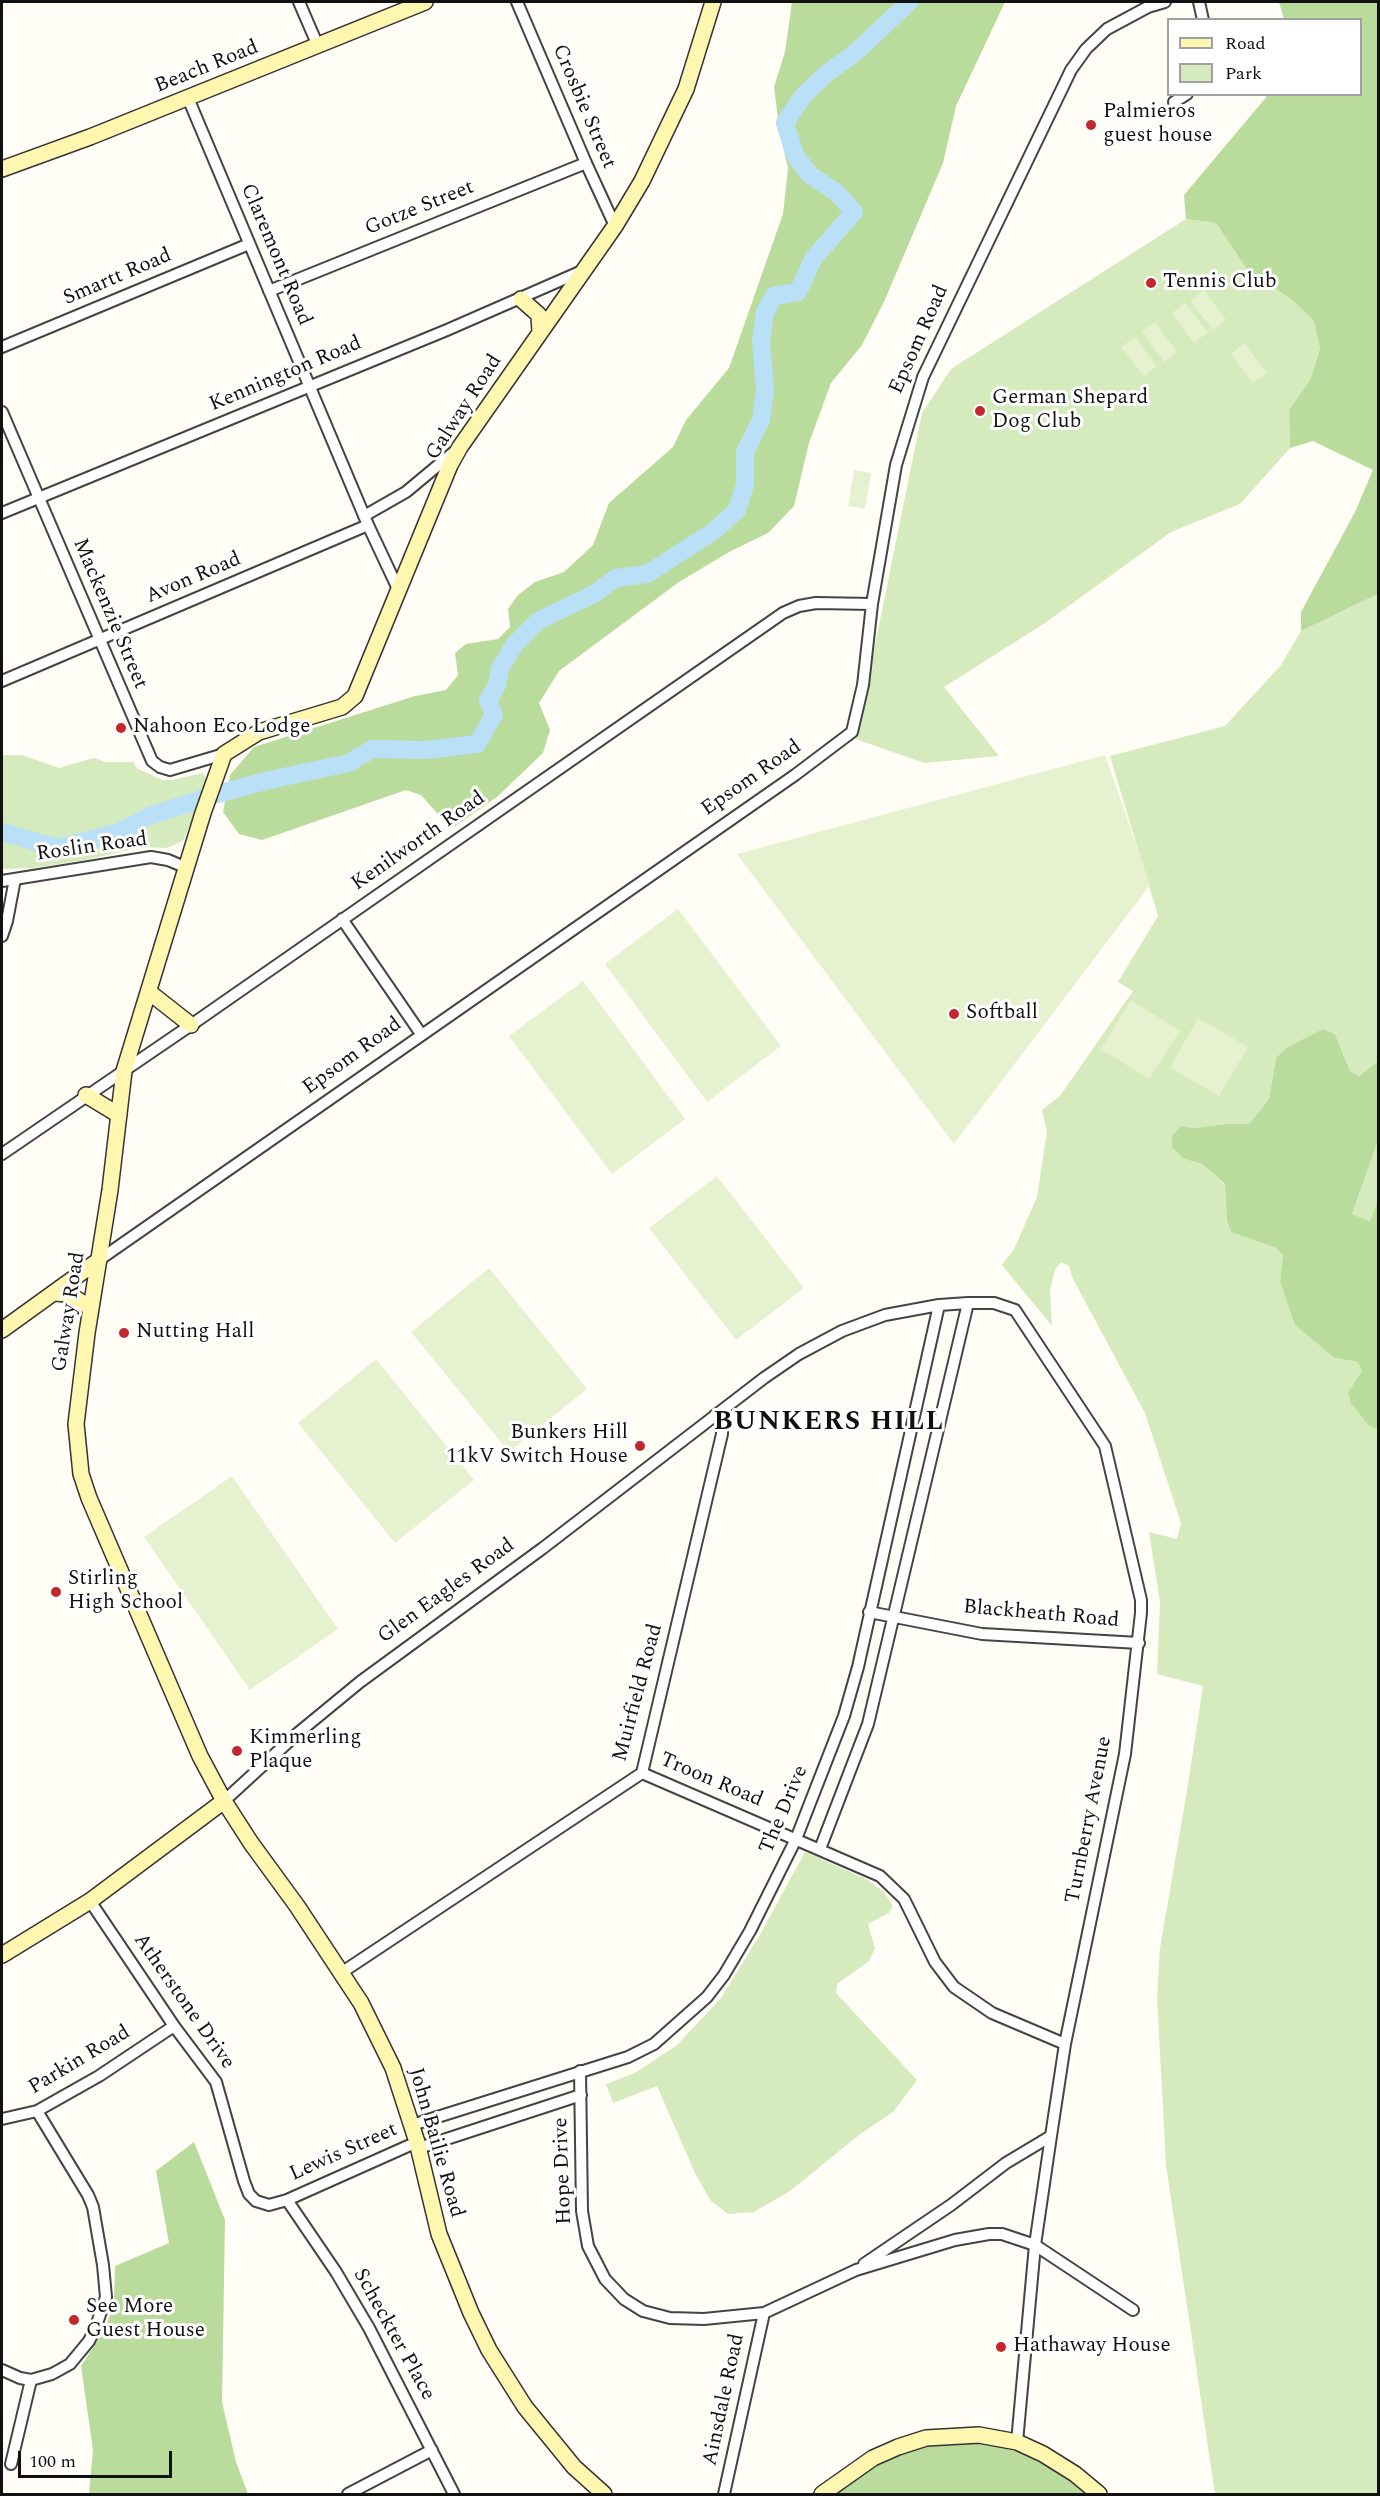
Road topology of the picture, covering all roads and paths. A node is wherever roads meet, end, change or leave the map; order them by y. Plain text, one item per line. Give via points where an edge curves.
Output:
1 (298, 2) edge
2 (425, 2) edge
3 (517, 2) edge
4 (713, 2) edge
5 (1165, 2) edge
6 (1199, 2) edge
7 (1203, 18) edge
8 (318, 46) junction
9 (1184, 96) edge
10 (188, 98) junction
11 (1174, 102) dead end
12 (586, 163) junction
13 (2, 169) edge
14 (615, 226) junction
15 (249, 244) junction
16 (585, 270) junction
17 (269, 291) junction
18 (521, 298) junction
19 (540, 333) junction
20 (2, 347) edge
21 (310, 386) junction
22 (2, 412) edge
23 (460, 447) junction
24 (38, 499) junction
25 (2, 513) edge
26 (366, 520) junction
27 (399, 591) junction
28 (872, 604) junction
29 (100, 640) junction
30 (2, 681) edge
31 (224, 754) junction
32 (187, 868) junction
33 (15, 879) junction
34 (2, 881) edge
35 (342, 919) junction
36 (2, 936) edge
37 (149, 992) junction
38 (191, 1025) junction
39 (421, 1034) junction
40 (124, 1071) junction
41 (86, 1095) junction
42 (119, 1115) junction
43 (2, 1154) edge
44 (99, 1260) junction
45 (54, 1293) junction
46 (968, 1303) junction
47 (939, 1305) junction
48 (91, 1308) junction
49 (2, 1330) edge
50 (715, 1415) junction
51 (869, 1612) junction
52 (895, 1617) junction
53 (1139, 1643) junction
54 (642, 1773) junction
55 (224, 1801) junction
56 (796, 1839) junction
57 (820, 1849) junction
58 (90, 1901) junction
59 (2, 1955) edge
60 (341, 1973) junction
61 (174, 2026) junction
62 (1065, 2044) junction
63 (580, 2071) junction
64 (581, 2095) junction
65 (37, 2111) junction
66 (2, 2119) edge
67 (412, 2125) junction
68 (1051, 2136) junction
69 (418, 2145) junction
70 (287, 2200) junction
71 (1035, 2245) junction
72 (856, 2270) junction
73 (1133, 2310) dead end
74 (764, 2313) junction
75 (2, 2370) edge
76 (31, 2380) junction
77 (1017, 2442) junction
78 (432, 2450) junction
79 (11, 2464) dead end
80 (348, 2494) edge
81 (454, 2494) edge
82 (604, 2494) edge
83 (724, 2494) edge
84 (822, 2494) edge
85 (1099, 2494) edge

1 - 8 street
2 - 8 street, Beach Road
3 - 12 street, Crosbie Street
4 - 14 street, Galway Road via 680,104
5 - 28 street, Epsom Road via 1107,29 1086,49 1065,80 923,377 896,465
6 - 7 street
8 - 10 street, Beach Road
9 - 11 street
10 - 13 street, Beach Road
10 - 15 street, Claremont Road
12 - 14 street, Crosbie Street
12 - 17 street, Gotze Street
14 - 16 street, Galway Road
15 - 17 street, Claremont Road
15 - 20 street, Smartt Road
16 - 18 street, Kennington Road
16 - 19 street, Galway Road
17 - 21 street, Claremont Road
18 - 19 street via 538,315
18 - 21 street, Kennington Road
19 - 23 street, Galway Road
21 - 24 street, Kennington Road
21 - 26 street, Claremont Road
22 - 24 street, Mackenzie Street
23 - 26 street, Avon Road
23 - 27 street, Galway Road
24 - 25 street, Kennington Road
24 - 29 street, Mackenzie Street
26 - 27 street, Claremont Road
26 - 29 street, Avon Road
27 - 31 street, Galway Road via 352,700 342,707 259,732
28 - 35 street, Kenilworth Road via 816,603 783,614
28 - 39 street, Epsom Road via 863,685 852,732
29 - 30 street, Avon Road
29 - 31 street, Mackenzie Street via 156,765 170,770
31 - 32 street, Galway Road
32 - 33 street, Roslin Road via 151,857
32 - 37 street, Galway Road
33 - 34 street, Roslin Road
33 - 36 street
35 - 38 street, Kenilworth Road
35 - 39 street
37 - 38 street
37 - 40 street, Galway Road
38 - 40 street, Kenilworth Road
39 - 44 street, Epsom Road
40 - 41 street, Kenilworth Road
40 - 42 street, Galway Road
41 - 42 street
41 - 43 street, Kenilworth Road
42 - 44 street, Galway Road
44 - 45 street, Epsom Road
44 - 48 street, Galway Road
45 - 48 street via 68,1294
45 - 49 street, Epsom Road
46 - 47 street, Turnberry Avenue
46 - 52 street
46 - 53 street, Turnberry Avenue via 994,1303 1015,1310 1105,1446 1141,1600
47 - 50 street, Glen Eagles Road via 885,1315 843,1330 799,1354
47 - 51 street, The Drive
48 - 55 street, Galway Road via 76,1424 81,1474 200,1756
50 - 54 street, Muirfield Road via 722,1434
50 - 55 street, Glen Eagles Road via 360,1682
51 - 52 street, Blackheath Road
51 - 56 street, The Drive via 844,1716
52 - 53 street, Blackheath Road via 982,1634
52 - 57 street via 868,1724
53 - 62 street, Turnberry Avenue via 1125,1754
54 - 56 street, Troon Road
54 - 60 street, Muirfield Road
55 - 58 street, Glen Eagles Road
55 - 60 street, John Bailie Road
56 - 57 street, Troon Road
56 - 63 street, The Drive via 750,1931 707,1997 654,2044 628,2057
57 - 62 street, Troon Road via 890,1883 904,1899 935,1962 954,1987 992,2013
58 - 59 street, Glen Eagles Road
58 - 61 street, Atherstone Drive
60 - 67 street, John Bailie Road via 361,2003 393,2068
61 - 65 street, Parkin Road
61 - 70 street, Atherstone Drive via 220,2091 249,2194 268,2205
62 - 68 street, Turnberry Avenue
63 - 64 street, Hope Drive
63 - 67 street, The Drive
64 - 69 street
64 - 74 street, Hope Drive via 582,2211 588,2246 605,2280 643,2311 670,2318
65 - 66 street, Parkin Road
65 - 76 street via 93,2207 106,2297 89,2341 70,2364
67 - 69 street, John Bailie Road
68 - 71 street, Turnberry Avenue
68 - 72 street, Hope Drive via 1006,2163
69 - 70 street, Lewis Street
69 - 82 street, John Bailie Road via 441,2242 489,2350 542,2429
70 - 78 street, Scheckter Place via 369,2328
71 - 72 street, Hope Drive via 1002,2234 977,2235
71 - 73 street, Hope Drive
71 - 77 street, Turnberry Avenue
72 - 74 street, Hope Drive
74 - 83 street, Ainsdale Road
75 - 76 street
76 - 79 street
77 - 84 street via 980,2435 926,2438 873,2458
77 - 85 street via 1075,2474
78 - 80 street
78 - 81 street, Scheckter Place

